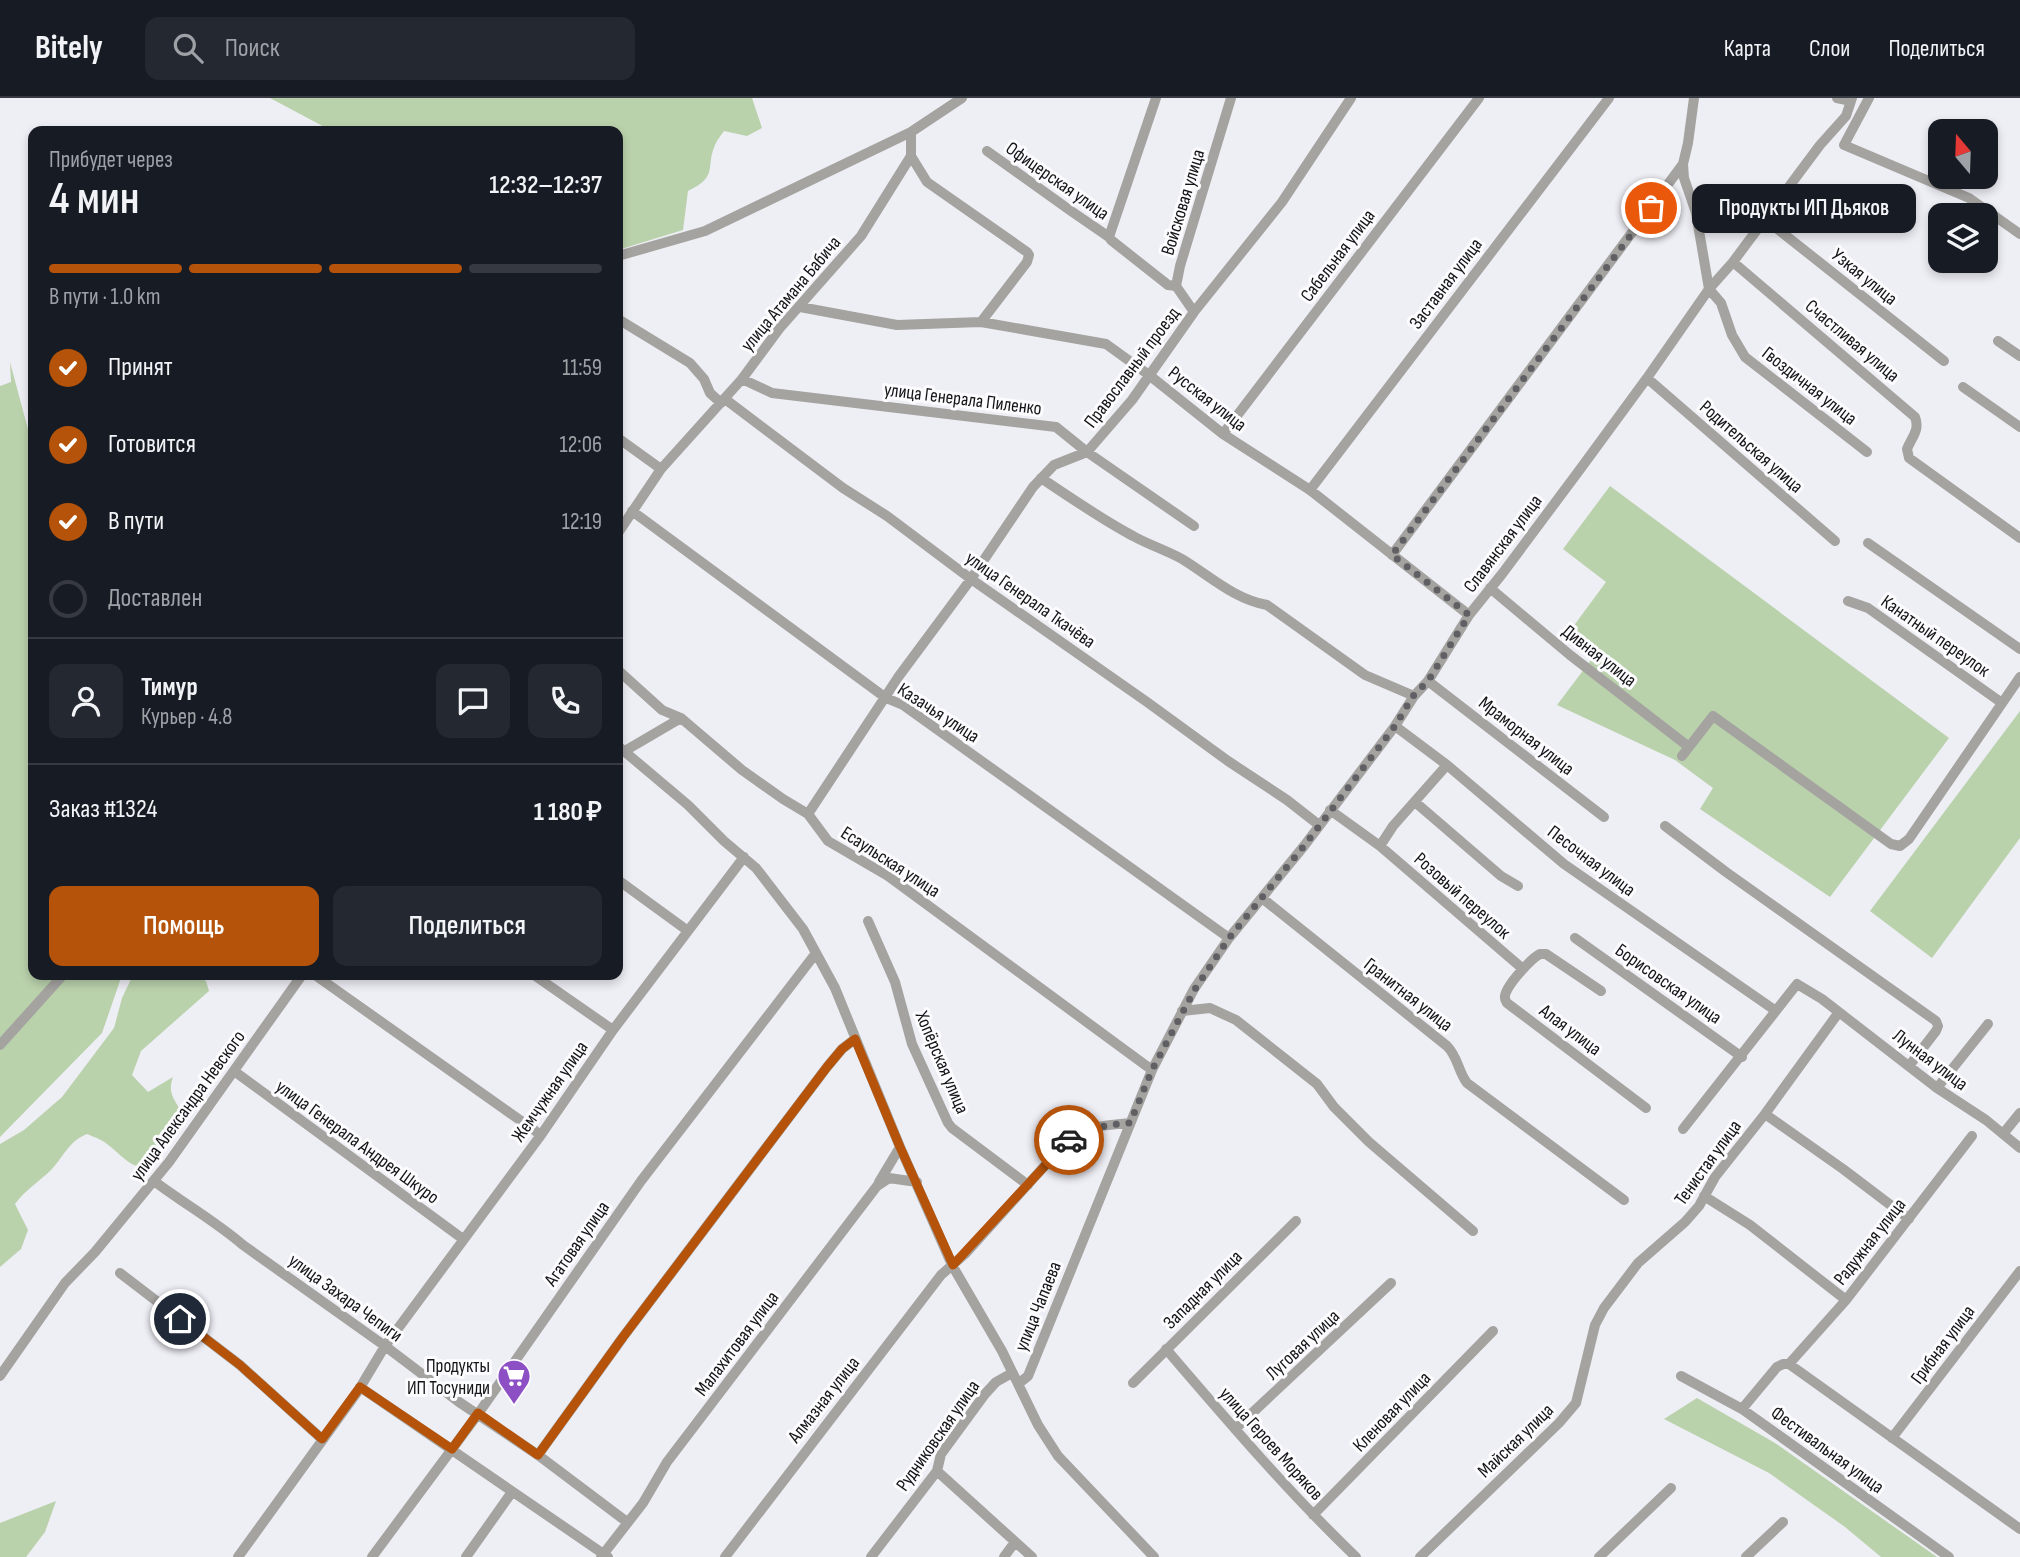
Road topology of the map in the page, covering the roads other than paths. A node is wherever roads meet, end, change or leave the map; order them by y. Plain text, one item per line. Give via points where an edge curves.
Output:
1 (962, 98) edge
2 (1156, 98) edge
3 (1231, 98) edge
4 (1352, 98) edge
5 (1479, 98) edge
6 (1609, 98) edge
7 (1694, 98) edge
8 (1837, 98) edge
9 (1869, 98) edge
10 (1852, 99) edge
11 (911, 132) junction
12 (987, 151) dead end
13 (911, 156) junction
14 (1683, 164) junction
15 (1765, 219) junction
16 (2020, 234) edge
17 (1110, 237) junction
18 (623, 255) edge
19 (1733, 262) junction
20 (1176, 286) junction
21 (1709, 289) junction
22 (800, 307) junction
23 (1194, 312) junction
24 (623, 322) edge
25 (981, 323) junction
26 (1998, 341) dead end
27 (2020, 356) edge
28 (1944, 361) dead end
29 (1149, 375) junction
30 (1647, 378) junction
31 (742, 379) junction
32 (1963, 387) dead end
33 (723, 401) junction
34 (2020, 427) edge
35 (1223, 434) junction
36 (623, 442) edge
37 (1087, 452) junction
38 (1867, 452) dead end
39 (662, 469) junction
40 (1041, 478) junction
41 (1310, 490) junction
42 (632, 511) junction
43 (623, 525) edge
44 (1194, 526) dead end
45 (2020, 538) edge
46 (1835, 541) dead end
47 (1868, 543) dead end
48 (1392, 555) junction
49 (971, 579) junction
50 (1490, 589) junction
51 (1848, 601) dead end
52 (1469, 615) junction
53 (2020, 649) edge
54 (623, 675) edge
55 (2020, 677) edge
56 (1428, 681) junction
57 (1413, 696) junction
58 (886, 698) junction
59 (2002, 703) junction
60 (681, 718) junction
61 (1395, 726) junction
62 (623, 747) edge
63 (1689, 747) junction
64 (623, 751) edge
65 (1682, 756) dead end
66 (1447, 765) junction
67 (1415, 802) junction
68 (1329, 810) junction
69 (808, 814) junction
70 (1604, 817) dead end
71 (1320, 825) junction
72 (1665, 826) dead end
73 (1380, 846) junction
74 (744, 857) junction
75 (623, 884) edge
76 (1518, 886) dead end
77 (1262, 898) junction
78 (868, 921) dead end
79 (688, 931) junction
80 (1229, 938) junction
81 (1575, 938) dead end
82 (816, 953) junction
83 (1523, 969) junction
84 (58, 980) edge
85 (298, 980) edge
86 (323, 980) edge
87 (541, 980) edge
88 (1601, 991) dead end
89 (1182, 1011) junction
90 (1776, 1011) junction
91 (1839, 1012) junction
92 (1988, 1024) dead end
93 (612, 1030) junction
94 (855, 1039) junction
95 (0, 1045) edge
96 (1742, 1057) junction
97 (1909, 1066) junction
98 (234, 1070) junction
99 (1152, 1070) junction
100 (1937, 1088) junction
101 (1646, 1108) dead end
102 (2020, 1113) edge
103 (1765, 1114) junction
104 (1130, 1123) junction
105 (1683, 1129) dead end
106 (2003, 1134) junction
107 (541, 1135) junction
108 (1972, 1136) dead end
109 (900, 1147) junction
110 (2020, 1147) edge
111 (154, 1181) junction
112 (917, 1181) junction
113 (1028, 1185) junction
114 (877, 1186) junction
115 (1704, 1196) junction
116 (1624, 1200) dead end
117 (1909, 1219) junction
118 (1296, 1221) dead end
119 (1474, 1231) dead end
120 (463, 1239) junction
121 (953, 1265) junction
122 (2020, 1271) edge
123 (120, 1273) dead end
124 (1391, 1283) dead end
125 (1846, 1300) junction
126 (1595, 1325) joint
127 (1493, 1331) dead end
128 (385, 1346) junction
129 (1166, 1349) junction
130 (1790, 1364) junction
131 (1012, 1373) junction
132 (0, 1376) edge
133 (1681, 1376) dead end
134 (1133, 1383) dead end
135 (1018, 1384) junction
136 (360, 1387) junction
137 (1742, 1409) junction
138 (478, 1413) junction
139 (1235, 1429) junction
140 (1892, 1438) junction
141 (322, 1439) junction
142 (452, 1449) junction
143 (538, 1455) junction
144 (937, 1471) junction
145 (1671, 1488) dead end
146 (512, 1492) junction
147 (1313, 1515) junction
148 (627, 1522) junction
149 (1783, 1522) dead end
150 (2019, 1526) edge
151 (1015, 1542) junction
152 (604, 1556) edge
153 (238, 1557) edge
154 (372, 1557) edge
155 (466, 1557) edge
156 (724, 1557) edge
157 (871, 1557) edge
158 (1004, 1557) edge
159 (1032, 1557) edge
160 (1154, 1557) edge
161 (1356, 1557) edge
162 (1420, 1557) edge
163 (1599, 1557) edge
164 (1746, 1557) edge
165 (1949, 1557) edge

1 - 11 street
2 - 17 street
3 - 20 street, Войсковая улица
4 - 23 street, Православный проезд via 1282,202
5 - 35 street, Сабельная улица
6 - 41 street, Заставная улица
7 - 14 street
8 - 10 street
9 - 16 street via 1844,145 1969,198
10 - 15 street, Славянская улица via 1846,116
11 - 13 street
11 - 18 street via 705,231
12 - 17 street, Офицерская улица
13 - 22 street, улица Атамана Бабича via 861,236
13 - 25 street via 927,182 1027,252 1027,262
14 - 21 street
14 - 48 street
15 - 19 street, Славянская улица
15 - 28 street, Узкая улица
17 - 20 street, Офицерская улица via 1168,285
19 - 21 street, Славянская улица
19 - 45 street, Счастливая улица via 1914,417 1917,424 1907,449 1909,458
20 - 23 street, Войсковая улица
21 - 30 street, Славянская улица
21 - 38 street, Гвоздичная улица via 1721,303 1745,357
22 - 25 street, Русская улица via 897,325
22 - 31 street, улица Атамана Бабича
23 - 29 street, Православный проезд
24 - 33 street, улица Генерала Ткачёва via 690,363 710,393
25 - 29 street, Русская улица via 1106,344
26 - 27 street
29 - 35 street, Русская улица
29 - 37 street, Православный проезд
30 - 46 street, Родительская улица
30 - 50 street, Славянская улица
31 - 33 street, улица Атамана Бабича
31 - 37 street, улица Генерала Пиленко via 772,393 1056,427
32 - 34 street
33 - 39 street, улица Атамана Бабича
33 - 49 street, улица Генерала Ткачёва
35 - 41 street, Русская улица
36 - 39 street
37 - 40 street, Православный проезд via 1054,465
37 - 44 street, улица Генерала Пиленко
39 - 42 street, улица Атамана Бабича
40 - 49 street, Православный проезд
40 - 57 street via 1134,537 1240,596 1267,605 1365,675
41 - 48 street, Русская улица
42 - 43 street, улица Атамана Бабича
42 - 58 street, Казачья улица
47 - 53 street, Канатный переулок
48 - 52 street, Русская улица
49 - 58 street, Православный проезд
49 - 71 street, улица Генерала Ткачёва
50 - 52 street, Славянская улица
50 - 63 street, Дивная улица
51 - 59 street, Канатный переулок via 1868,608
52 - 56 street, Славянская улица
54 - 60 street, Есаульская улица via 662,710
55 - 59 street
56 - 57 street, Славянская улица
56 - 70 street, Мраморная улица
57 - 61 street, Славянская улица
58 - 69 street, Православный проезд
58 - 80 street, Казачья улица via 903,705
59 - 63 street via 1900,846 1713,716
60 - 62 street
60 - 69 street, Есаульская улица via 742,770
61 - 66 street, Песочная улица
61 - 68 street, Славянская улица
63 - 65 street
64 - 74 street
66 - 67 street
66 - 90 street, Песочная улица via 1564,864
67 - 73 street
67 - 76 street
68 - 71 street, Славянская улица
68 - 73 street, Розовый переулок
69 - 99 street, Есаульская улица via 828,841 888,876
71 - 77 street, Славянская улица
72 - 97 street via 1936,1021 1937,1031
73 - 83 street, Розовый переулок
74 - 79 street, Жемчужная улица
74 - 82 street via 790,910
75 - 79 street
77 - 80 street, Славянская улица
77 - 116 street, Гранитная улица via 1447,1046 1467,1083
78 - 113 street, Хопёрская улица via 895,982 912,1044 948,1123
79 - 93 street, Жемчужная улица
80 - 89 street, Славянская улица
81 - 96 street, Борисовская улица
82 - 94 street
82 - 138 street, Агатовая улица via 641,1181
83 - 88 street via 1535,956 1546,954
83 - 101 street, Алая улица via 1506,992 1507,1003
84 - 95 street
85 - 98 street, улица Александра Невского
86 - 107 street
87 - 93 street
89 - 99 street, Славянская улица
89 - 119 street via 1210,1008 1247,1028 1317,1084 1369,1142
90 - 91 street, Лунная улица via 1797,984
90 - 96 street
91 - 97 street, Лунная улица
91 - 103 street, Тенистая улица
92 - 100 street
93 - 107 street, Жемчужная улица
94 - 109 street
94 - 143 street via 827,1067
96 - 105 street
97 - 100 street, Лунная улица
98 - 111 street, улица Александра Невского
98 - 120 street, улица Генерала Андрея Шкуро
99 - 104 street, улица Чапаева
100 - 106 street, Лунная улица
102 - 106 street
103 - 115 street, Тенистая улица
103 - 117 street
104 - 113 street, Алмазная улица via 1082,1131 1068,1140
104 - 135 street, улица Чапаева via 1028,1376
106 - 110 street, Лунная улица
107 - 120 street, Жемчужная улица
108 - 117 street, Радужная улица
109 - 112 street
109 - 114 street, Малахитовая улица
111 - 128 street, улица Захара Чепиги
111 - 132 street, улица Александра Невского via 65,1283
112 - 114 street via 889,1178
112 - 121 street
113 - 121 street, Алмазная улица
114 - 148 street, Малахитовая улица via 667,1462
115 - 125 street via 1750,1225
115 - 126 street, Тенистая улица via 1685,1222 1638,1263
117 - 125 street, Радужная улица
118 - 129 street, Западная улица
120 - 128 street, Жемчужная улица
121 - 131 street
121 - 156 street, Алмазная улица
122 - 140 street, Грибная улица
123 - 141 street via 240,1365
124 - 139 street, Луговая улица
125 - 130 street, Радужная улица
126 - 162 street, Майская улица via 1576,1403
127 - 147 street, Кленовая улица
128 - 136 street, Жемчужная улица
128 - 138 street, улица Захара Чепиги
129 - 134 street, Западная улица
129 - 139 street, улица Героев Моряков
130 - 137 street, Радужная улица via 1777,1367
130 - 140 street
131 - 135 street
131 - 144 street, Рудниковская улица via 985,1394 941,1454
133 - 137 street, Фестивальная улица
135 - 160 street via 1058,1456
136 - 141 street, Жемчужная улица
136 - 142 street
137 - 165 street, Фестивальная улица
138 - 142 street, Агатовая улица
138 - 143 street, улица Захара Чепиги
139 - 147 street, улица Героев Моряков
140 - 150 street
141 - 153 street, Жемчужная улица
142 - 146 street
142 - 154 street, Агатовая улица
143 - 148 street, улица Захара Чепиги
144 - 151 street
144 - 157 street, Рудниковская улица
145 - 163 street
146 - 152 street
146 - 155 street
147 - 161 street, улица Героев Моряков
148 - 152 street, Малахитовая улица
149 - 164 street
151 - 158 street
151 - 159 street

